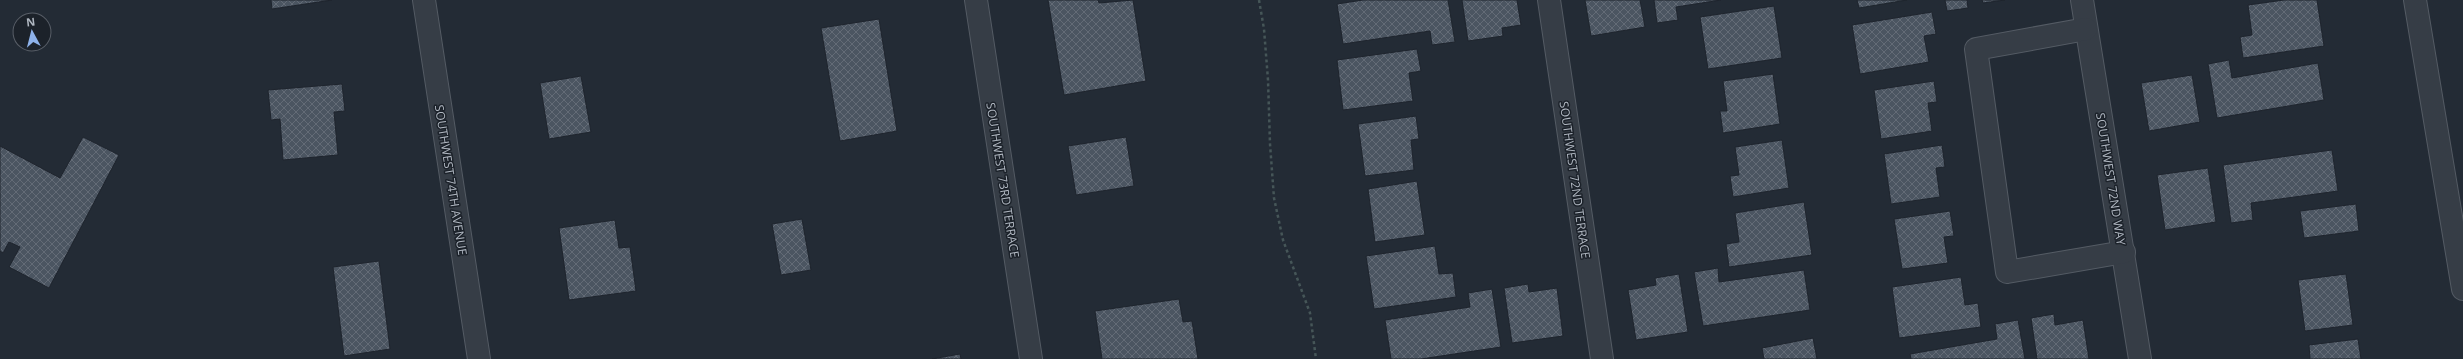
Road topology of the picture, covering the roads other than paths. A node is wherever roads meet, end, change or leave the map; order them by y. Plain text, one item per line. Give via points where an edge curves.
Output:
1 (424, 0) edge
2 (976, 0) edge
3 (1549, 0) edge
4 (2082, 0) edge
5 (2415, 0) edge
6 (2086, 29) junction
7 (2124, 252) junction
8 (2463, 289) edge
9 (479, 359) edge
10 (1031, 359) edge
11 (1602, 359) edge
12 (2140, 359) edge

1 - 9 street, SOUTHWEST 74TH AVENUE
2 - 10 street, SOUTHWEST 73RD TERRACE
3 - 11 street, SOUTHWEST 72ND TERRACE
4 - 6 street, SOUTHWEST 72ND WAY
5 - 8 street
6 - 7 street, SOUTHWEST 72ND WAY
6 - 7 street via 1976,48 2006,272
7 - 12 street, SOUTHWEST 72ND WAY

